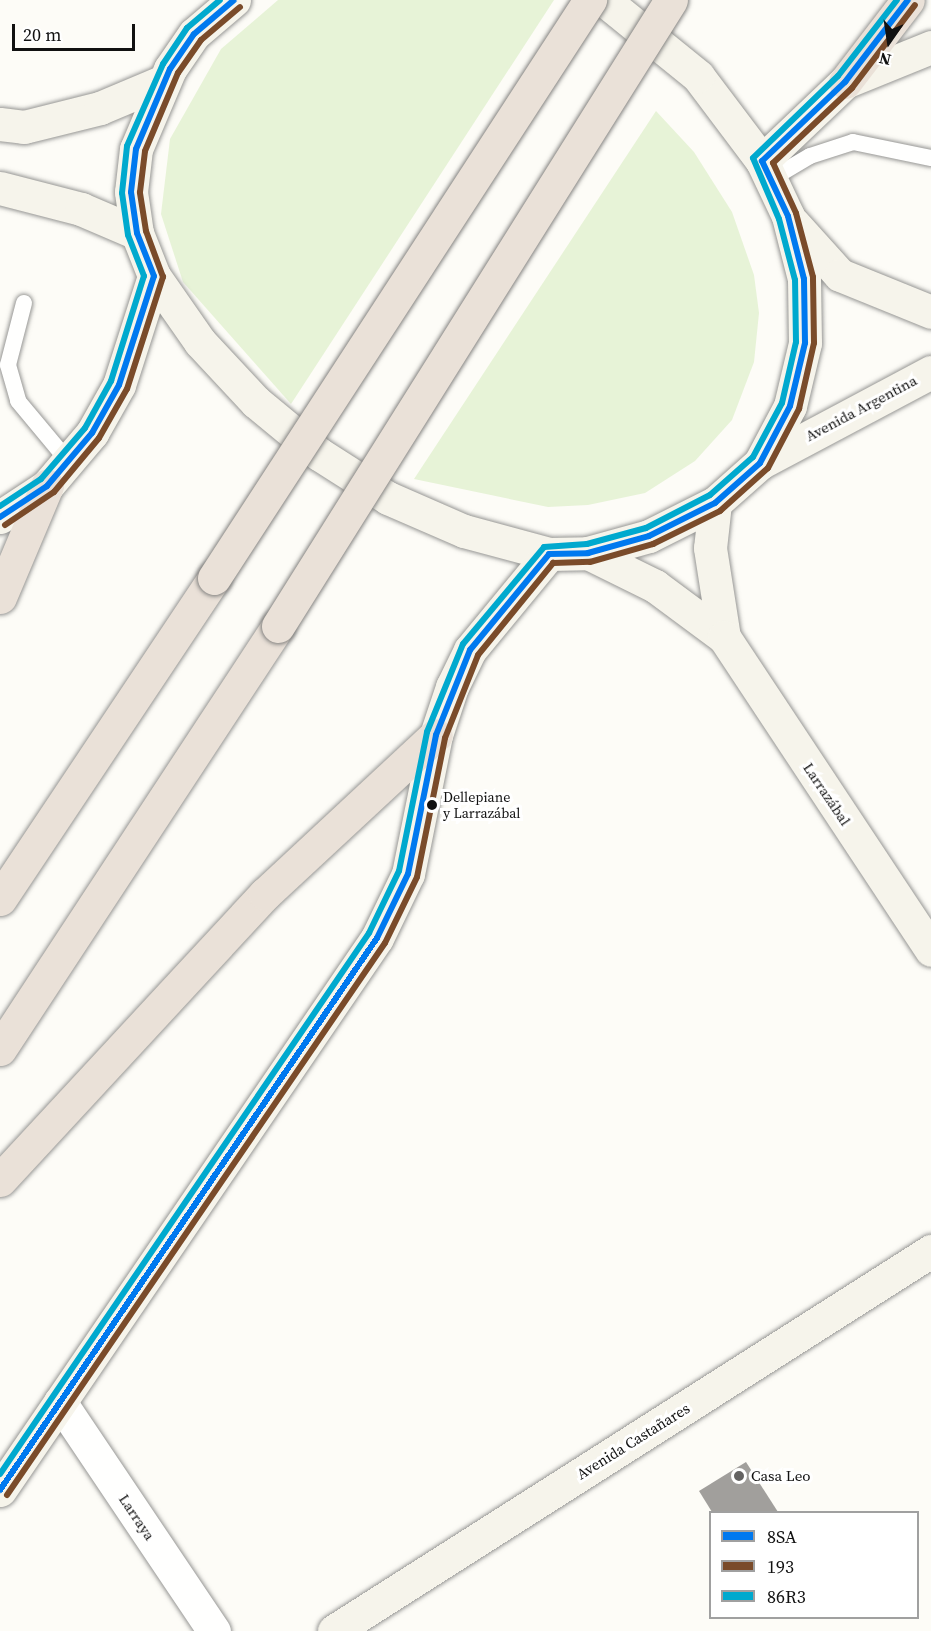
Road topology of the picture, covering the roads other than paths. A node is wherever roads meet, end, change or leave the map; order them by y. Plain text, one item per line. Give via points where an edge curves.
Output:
1 (202, 0) edge
2 (234, 0) edge
3 (590, 0) edge
4 (604, 0) edge
5 (671, 0) edge
6 (908, 0) edge
7 (194, 34) junction
8 (931, 47) edge
9 (162, 82) junction
10 (845, 82) junction
11 (0, 124) edge
12 (931, 158) edge
13 (766, 170) junction
14 (0, 188) edge
15 (788, 216) junction
16 (137, 233) junction
17 (154, 276) junction
18 (24, 303) dead end
19 (931, 312) edge
20 (931, 372) edge
21 (68, 461) junction
22 (760, 463) junction
23 (47, 486) junction
24 (716, 503) junction
25 (0, 517) edge
26 (588, 553) junction
27 (549, 554) junction
28 (0, 597) edge
29 (724, 637) junction
30 (436, 735) junction
31 (0, 899) edge
32 (931, 950) edge
33 (0, 1049) edge
34 (0, 1180) edge
35 (931, 1251) edge
36 (60, 1402) junction
37 (0, 1490) edge
38 (214, 1631) edge
39 (334, 1631) edge

1 - 7 street
2 - 7 street
3 - 31 highway, bridge
4 - 13 street via 698,76
5 - 33 highway, bridge via 278,626
6 - 10 highway
7 - 9 street
8 - 10 street
9 - 11 street via 100,108 24,127
9 - 16 street via 135,149 131,192
10 - 13 street
12 - 13 lane via 853,141
13 - 15 street
14 - 16 street via 81,209
15 - 19 street via 840,275
15 - 22 street via 804,279 805,343 790,406
16 - 17 street
17 - 21 street via 119,385
17 - 27 street via 232,376 319,454 388,498 464,531
18 - 21 lane via 9,365 18,401
20 - 22 street, Avenida Argentina
21 - 23 street
22 - 24 street
23 - 25 street
23 - 28 highway
24 - 26 street via 649,536
24 - 29 street, Larrazábal via 712,570
26 - 27 street
26 - 29 street, Larrazábal via 655,586
27 - 30 street via 470,650
29 - 32 street, Larrazábal
30 - 34 highway via 265,894
30 - 36 street via 408,874 377,938
35 - 39 street, Avenida Castañares
36 - 37 street
36 - 38 street, Larraya

